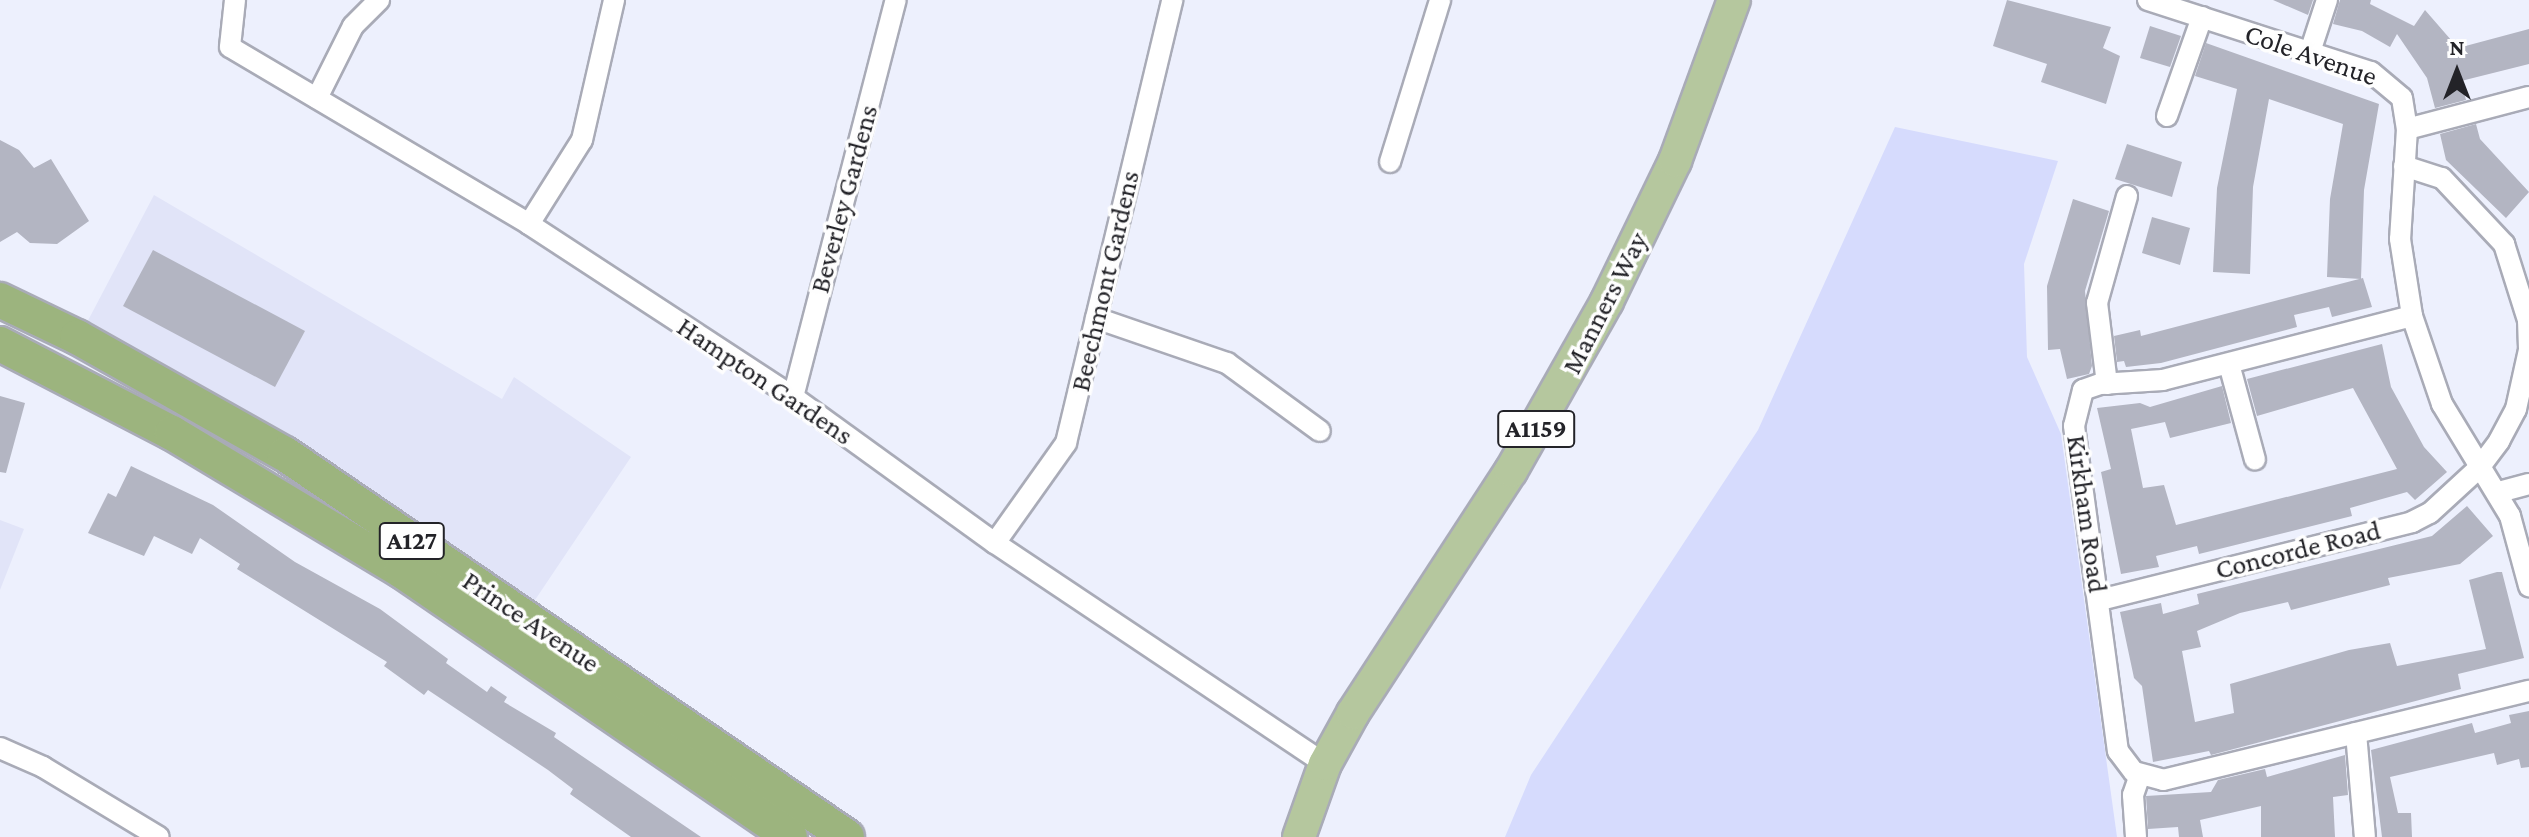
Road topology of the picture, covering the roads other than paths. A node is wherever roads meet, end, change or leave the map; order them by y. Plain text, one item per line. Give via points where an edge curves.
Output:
1 (235, 0) edge
2 (379, 0) edge
3 (614, 0) edge
4 (896, 0) edge
5 (1172, 0) edge
6 (1440, 0) edge
7 (1734, 0) edge
8 (2148, 0) edge
9 (2327, 0) edge
10 (2202, 17) junction
11 (2310, 52) junction
12 (2529, 97) edge
13 (317, 98) junction
14 (2167, 116) dead end
15 (2407, 129) junction
16 (1390, 162) dead end
17 (2404, 166) junction
18 (2127, 196) dead end
19 (529, 224) junction
20 (0, 300) edge
21 (2412, 316) junction
22 (1096, 318) junction
23 (0, 344) edge
24 (2529, 350) edge
25 (2229, 364) junction
26 (2107, 384) junction
27 (793, 397) junction
28 (1320, 431) dead end
29 (2255, 460) dead end
30 (2479, 468) junction
31 (2529, 484) edge
32 (2499, 492) junction
33 (995, 543) junction
34 (2529, 586) edge
35 (2100, 600) junction
36 (2529, 691) edge
37 (2356, 733) junction
38 (0, 748) edge
39 (1325, 764) junction
40 (2140, 775) junction
41 (149, 834) edge
42 (790, 837) edge
43 (847, 837) edge
44 (1299, 837) edge
45 (2136, 837) edge
46 (2365, 837) edge

1 - 13 street, Hampton Gardens via 230,47
2 - 13 street via 353,26
3 - 19 street via 582,140
4 - 27 street, Beverley Gardens
5 - 22 street, Beechmont Gardens
6 - 16 street
7 - 39 main road, Manners Way / A1159 via 1675,161 1565,381 1385,659
8 - 10 street, Cole Avenue
9 - 11 street
10 - 11 street, Cole Avenue
10 - 14 street
11 - 15 street, Cole Avenue via 2390,83 2402,98
12 - 15 street
13 - 19 street, Hampton Gardens
15 - 17 street, Cole Avenue
17 - 21 street, Cole Avenue via 2400,239
17 - 24 street, Concorde Road via 2442,178 2504,244 2528,320
18 - 26 street via 2097,303
19 - 27 street, Hampton Gardens
20 - 43 highway, Prince Avenue / A127 via 77,337 285,454
21 - 25 street, Kirkham Road
21 - 30 street, Cole Avenue via 2442,404
22 - 28 street via 1227,363
22 - 33 street, Beechmont Gardens via 1066,443
23 - 42 highway, Prince Avenue / A127 via 172,433 402,571
24 - 30 street, Concorde Road via 2516,409
25 - 26 street, Kirkham Road via 2163,380
25 - 29 street
26 - 35 street, Kirkham Road via 2083,390 2074,411
27 - 33 street, Hampton Gardens
30 - 32 street, Cole Avenue
30 - 35 street, Concorde Road via 2430,513 2412,522
31 - 32 street
32 - 34 street
33 - 39 street, Hampton Gardens
35 - 40 street, Kirkham Road via 2118,751
36 - 37 street
37 - 40 street via 2163,780
37 - 46 street
38 - 41 street
39 - 44 main road, Manners Way / A1159
40 - 45 street via 2133,795

